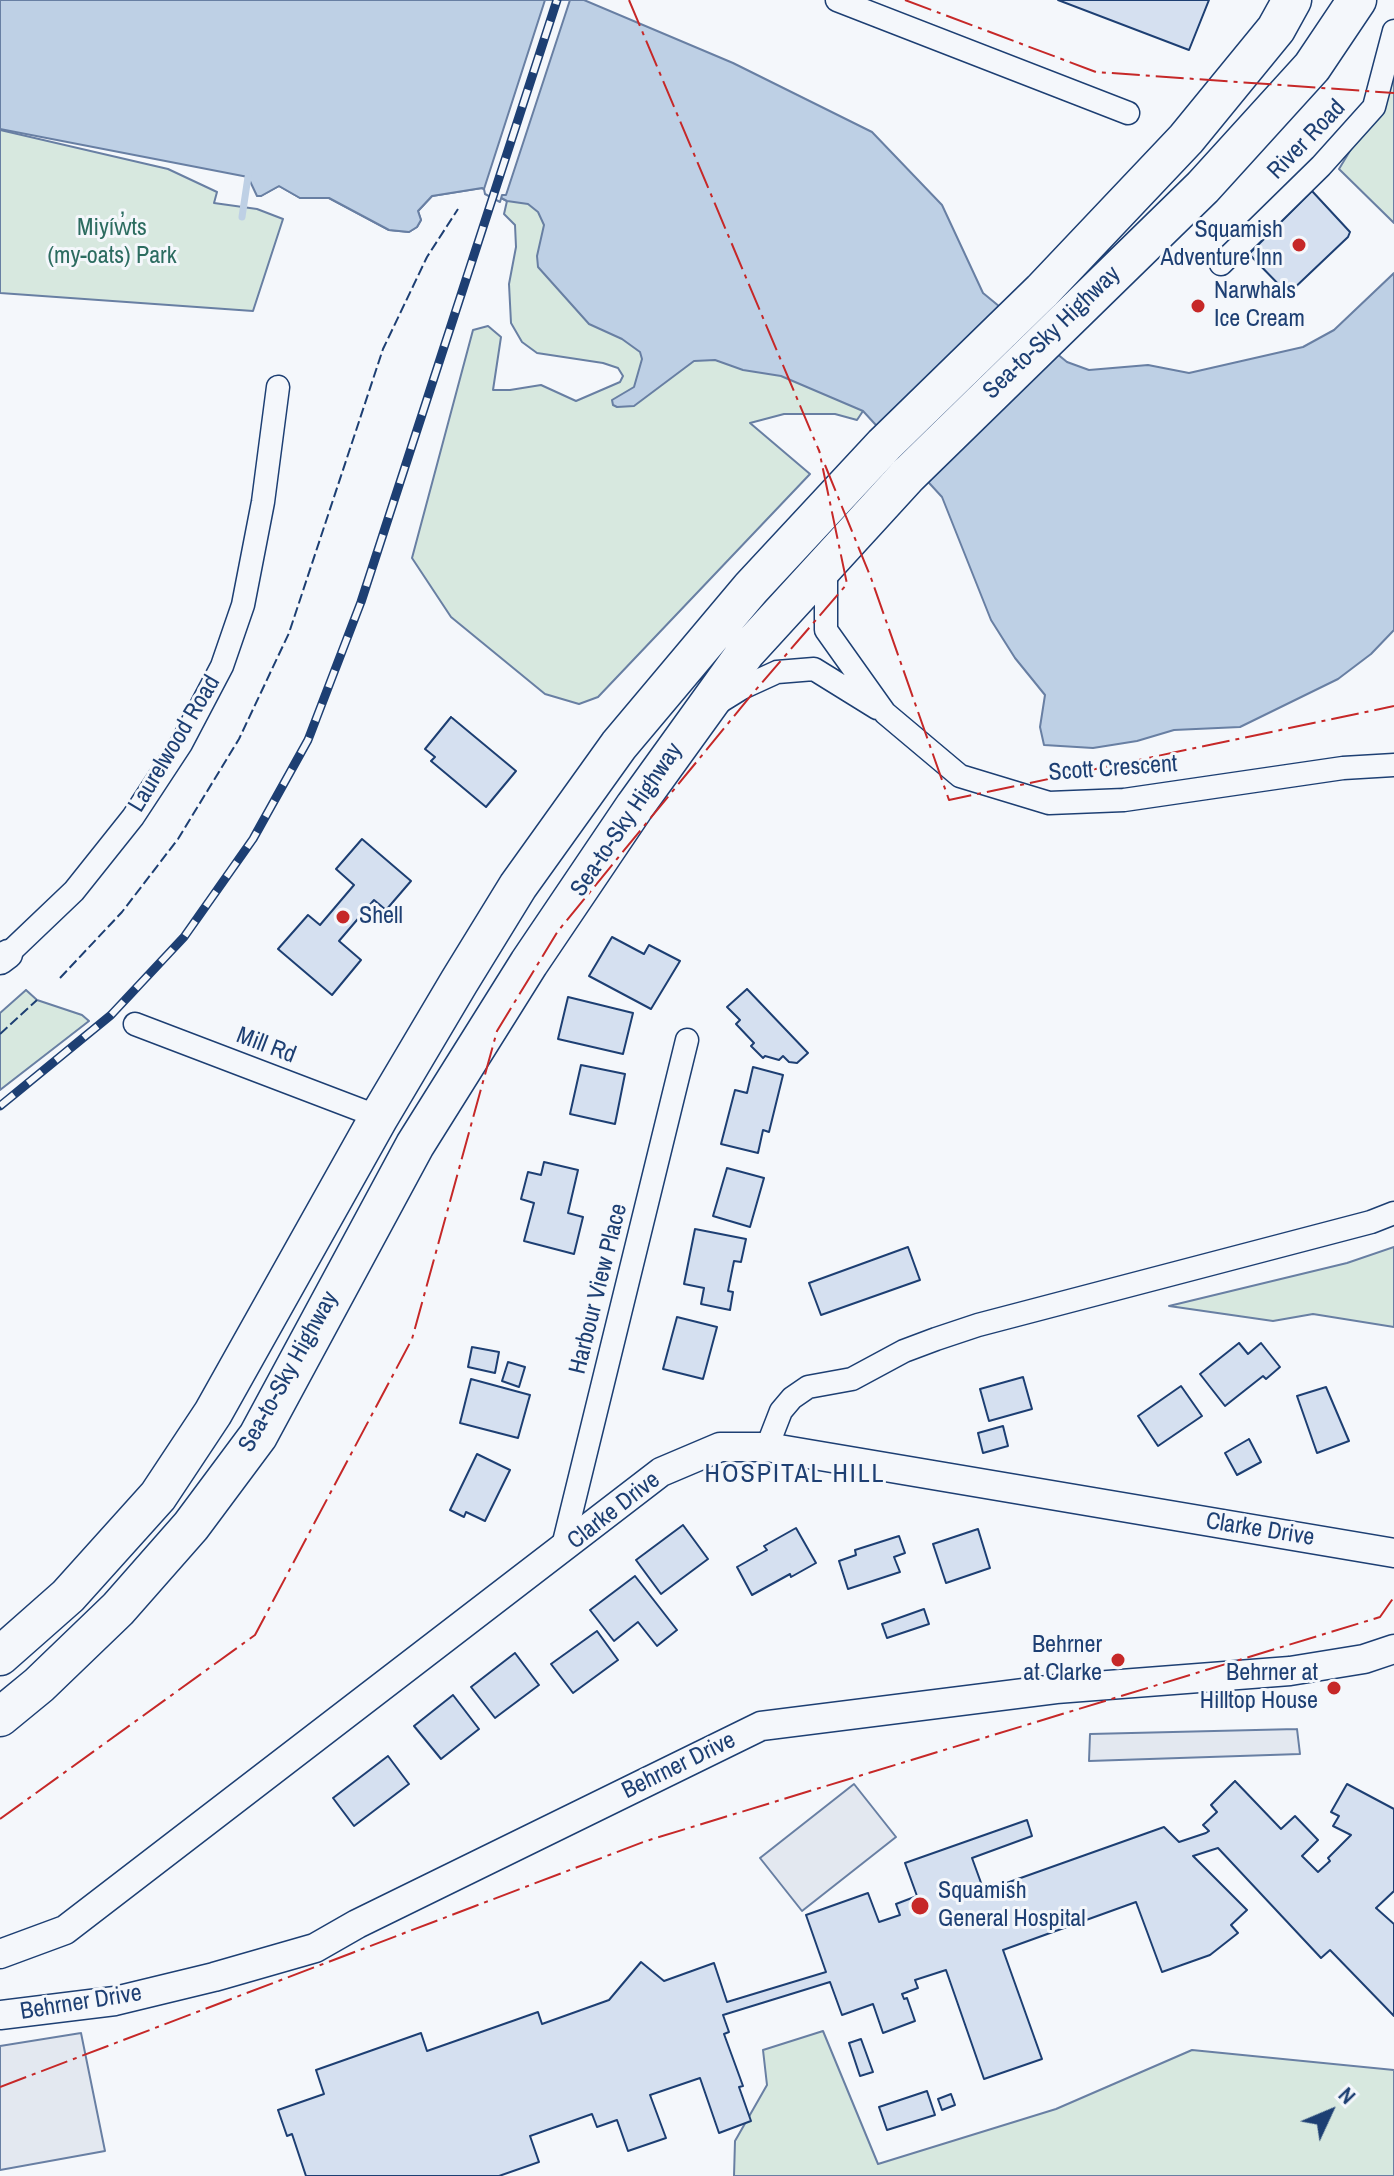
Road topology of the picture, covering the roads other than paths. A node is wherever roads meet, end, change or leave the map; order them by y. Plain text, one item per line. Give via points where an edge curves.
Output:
1 (837, 0) edge
2 (1292, 0) edge
3 (1357, 0) edge
4 (1394, 31) edge
5 (1128, 113) dead end
6 (1221, 264) dead end
7 (1055, 304) junction
8 (278, 387) dead end
9 (826, 563) junction
10 (885, 713) junction
11 (696, 718) junction
12 (1394, 765) edge
13 (4, 957) edge
14 (135, 1024) dead end
15 (687, 1040) dead end
16 (379, 1117) junction
17 (1394, 1213) edge
18 (767, 1447) junction
19 (562, 1550) junction
20 (1394, 1553) edge
21 (144, 1580) junction
22 (1394, 1649) edge
23 (0, 1656) edge
24 (0, 1717) edge
25 (0, 1954) edge
26 (0, 2015) edge

1 - 5 street
2 - 7 highway, Sea-to-Sky Highway via 1276,29
3 - 7 highway, Sea-to-Sky Highway via 1312,67 1203,187
4 - 6 street, River Road via 1374,107
7 - 9 highway, Sea-to-Sky Highway
7 - 16 highway, Sea-to-Sky Highway via 884,445 742,599 619,745 518,886
8 - 13 street, Laurelwood Road via 243,605 215,680 133,817 74,891
9 - 10 street, Scott Crescent via 826,630
9 - 11 highway, Sea-to-Sky Highway via 746,652
10 - 11 street via 814,669 777,672
10 - 12 street, Scott Crescent via 960,776 1049,803 1124,800
11 - 16 highway via 629,785 417,1086
11 - 21 highway, Sea-to-Sky Highway via 529,963 415,1145 258,1436
14 - 16 street, Mill Rd
15 - 19 street, Harbour View Place
16 - 21 highway via 393,1132 392,1146 184,1500
16 - 23 highway, Sea-to-Sky Highway via 213,1413 158,1496 68,1596
17 - 18 street via 936,1339 852,1379 808,1387 781,1411
18 - 19 street, Clarke Drive via 720,1447 661,1472
18 - 20 street, Clarke Drive
19 - 25 street, Clarke Drive via 65,1930
21 - 24 highway, Sea-to-Sky Highway
22 - 26 street, Behrner Drive via 1290,1671 1056,1689 761,1726 315,1948 115,2001

